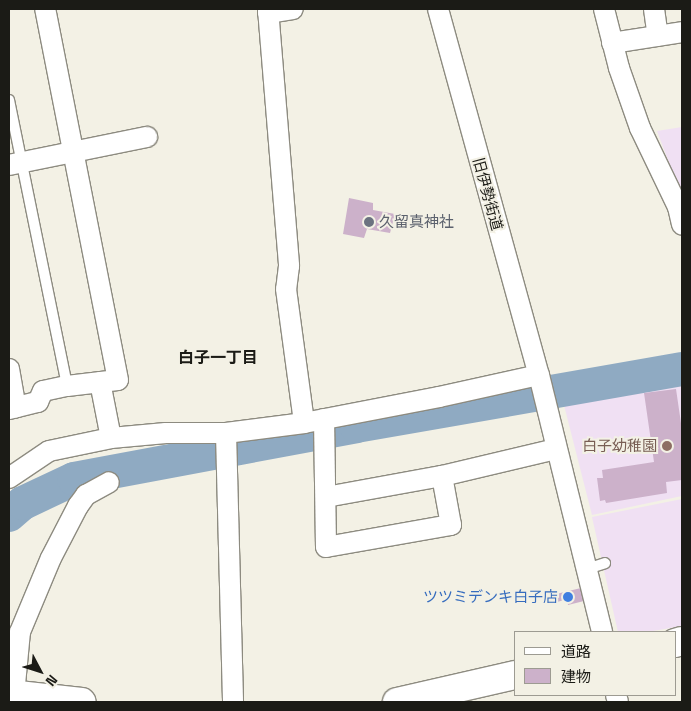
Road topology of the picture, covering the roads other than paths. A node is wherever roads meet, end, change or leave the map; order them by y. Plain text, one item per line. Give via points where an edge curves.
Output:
1 (45, 9) edge
2 (293, 9) edge
3 (438, 9) edge
4 (604, 9) edge
5 (654, 9) edge
6 (268, 11) edge
7 (682, 32) edge
8 (658, 36) junction
9 (612, 43) junction
10 (9, 100) edge
11 (147, 137) dead end
12 (74, 152) junction
13 (15, 164) edge
14 (682, 226) edge
15 (9, 369) edge
16 (539, 377) junction
17 (100, 382) junction
18 (67, 386) junction
19 (13, 408) edge
20 (317, 422) junction
21 (226, 435) junction
22 (111, 438) junction
23 (556, 449) junction
24 (442, 476) junction
25 (9, 478) edge
26 (109, 482) dead end
27 (326, 497) junction
28 (602, 631) edge
29 (514, 675) edge
30 (12, 695) edge
31 (407, 701) edge
32 (82, 702) edge
33 (233, 702) edge

1 - 12 street
2 - 6 street
3 - 16 street, 旧伊勢街道
4 - 9 street
5 - 8 street
6 - 20 street via 289,266 286,289
7 - 8 street
8 - 9 street
9 - 14 street via 640,128 678,208
10 - 13 lane
11 - 12 street
12 - 13 street
12 - 17 street via 118,380
13 - 18 lane
15 - 19 street
16 - 20 street
16 - 23 street, 旧伊勢街道
17 - 18 street
17 - 22 street
18 - 19 street via 43,391 38,402
20 - 21 street
20 - 27 street via 326,447
21 - 22 street via 166,433
21 - 33 street
22 - 25 street via 49,451
23 - 24 street
23 - 28 street, 旧伊勢街道 via 596,566
24 - 27 street
24 - 27 street via 451,525 326,547
26 - 30 street via 86,495 51,558 20,632
29 - 31 main road
30 - 32 main road

